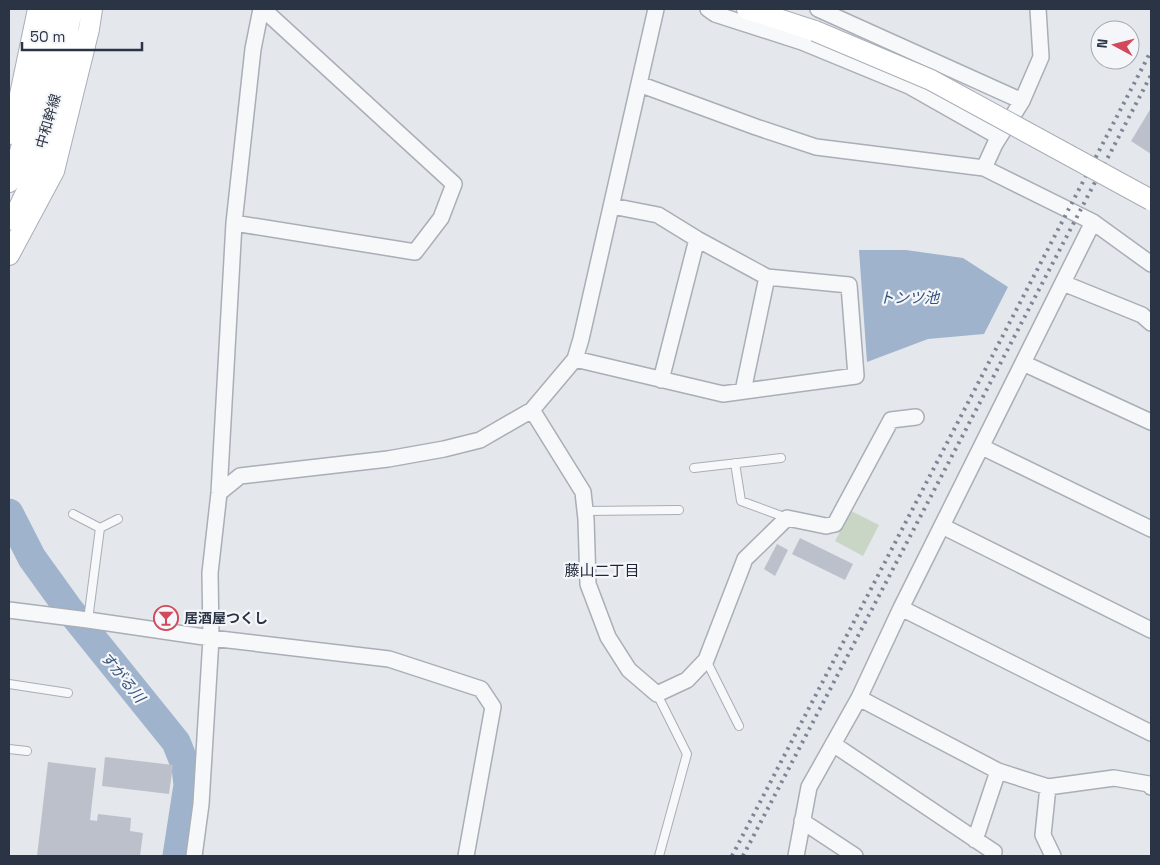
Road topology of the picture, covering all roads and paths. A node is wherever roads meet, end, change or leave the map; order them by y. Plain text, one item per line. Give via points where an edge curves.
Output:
1 (38, 9) edge
2 (52, 9) edge
3 (72, 9) edge
4 (92, 9) edge
5 (262, 9) edge
6 (656, 9) edge
7 (708, 9) edge
8 (747, 9) edge
9 (818, 9) edge
10 (1038, 9) edge
11 (639, 84) junction
12 (1022, 101) junction
13 (9, 134) edge
14 (999, 137) junction
15 (984, 168) junction
16 (9, 182) edge
17 (1151, 200) edge
18 (612, 206) junction
19 (1093, 222) junction
20 (234, 223) junction
21 (9, 229) edge
22 (697, 239) junction
23 (9, 255) edge
24 (1151, 264) edge
25 (767, 277) junction
26 (1063, 283) junction
27 (1151, 323) edge
28 (575, 359) junction
29 (1024, 363) junction
30 (661, 380) junction
31 (743, 391) junction
32 (532, 410) junction
33 (916, 417) dead end
34 (1151, 422) edge
35 (982, 447) junction
36 (781, 458) dead end
37 (735, 463) junction
38 (694, 468) dead end
39 (219, 493) junction
40 (679, 510) dead end
41 (585, 511) junction
42 (73, 514) dead end
43 (787, 518) junction
44 (118, 519) dead end
45 (942, 526) junction
46 (100, 528) junction
47 (1151, 529) edge
48 (901, 608) junction
49 (9, 610) edge
50 (88, 620) junction
51 (1151, 630) edge
52 (211, 638) junction
53 (706, 660) junction
54 (9, 684) edge
55 (68, 693) dead end
56 (657, 694) junction
57 (859, 698) junction
58 (739, 726) dead end
59 (1151, 733) edge
60 (833, 744) junction
61 (9, 749) edge
62 (27, 751) dead end
63 (998, 771) junction
64 (1150, 783) edge
65 (1048, 787) junction
66 (802, 822) junction
67 (975, 840) junction
68 (194, 856) edge
69 (466, 856) edge
70 (659, 856) edge
71 (796, 856) edge
72 (855, 856) edge
73 (993, 856) edge
74 (1053, 856) edge

1 - 13 main road
2 - 16 main road, 中和幹線 via 37,94
3 - 21 main road, 中和幹線 via 55,100 30,184
4 - 23 main road via 54,171
5 - 20 street via 253,48
5 - 20 street via 454,184 441,218 415,252
6 - 11 street
7 - 14 street via 802,42 909,86
8 - 17 main road, bridge via 815,31 931,80
9 - 12 street
10 - 12 street via 1041,57
11 - 15 street via 816,147
11 - 18 street
12 - 14 street
14 - 15 street
15 - 19 street
18 - 22 street via 658,215
18 - 28 street
19 - 24 street
19 - 26 street
20 - 39 street
22 - 25 street
22 - 30 street
25 - 31 street
25 - 31 street via 849,284 856,376
26 - 27 street via 1142,316
26 - 29 street
28 - 30 street
28 - 32 street
29 - 34 street
29 - 35 street
30 - 31 street via 723,394
32 - 39 street via 480,440 388,459 240,476
32 - 41 street via 582,492
33 - 43 street via 891,420 835,524 826,526
35 - 45 street
35 - 47 street
36 - 37 lane
37 - 38 lane
37 - 43 lane via 741,501
39 - 52 street via 210,573
40 - 41 lane
41 - 56 street via 588,584 608,637 629,670
42 - 46 lane
43 - 53 street via 745,559
44 - 46 lane
45 - 48 street
45 - 51 street
46 - 50 lane
48 - 57 street
48 - 59 street
49 - 50 street
50 - 52 street
52 - 68 street
52 - 69 street via 388,659 481,689 493,707
53 - 56 street via 686,680
53 - 58 lane
54 - 55 lane
56 - 70 lane via 686,754
57 - 60 street
57 - 63 street
60 - 66 street via 809,787
60 - 67 street
61 - 62 lane
63 - 65 street
63 - 67 street
64 - 65 street via 1114,778
65 - 74 street via 1043,835
66 - 71 street
66 - 72 street
67 - 73 street via 994,852

